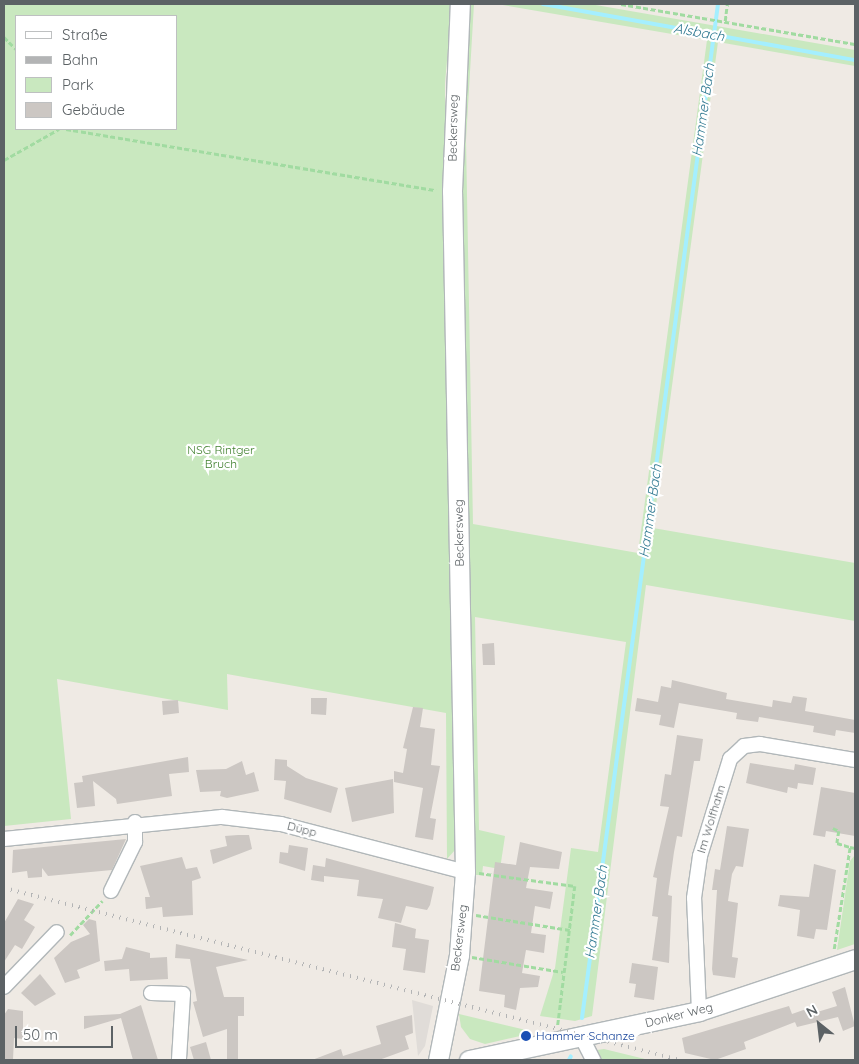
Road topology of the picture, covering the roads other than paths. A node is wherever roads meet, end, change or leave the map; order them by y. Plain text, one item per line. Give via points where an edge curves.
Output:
1 (460, 4) edge
2 (855, 760) edge
3 (135, 822) junction
4 (4, 839) edge
5 (465, 872) junction
6 (111, 891) road end
7 (56, 932) road end
8 (855, 959) edge
9 (4, 987) edge
10 (151, 993) dead end
11 (699, 1011) junction
12 (581, 1036) junction
13 (179, 1060) edge
14 (438, 1060) edge
15 (469, 1060) edge
16 (593, 1060) edge

1 - 5 street, Beckersweg via 452,192
2 - 11 street, Im Wolfhahn via 760,744 744,746 730,759 700,856 694,898
3 - 4 street, Düpp
3 - 5 street, Düpp via 222,817 281,824
3 - 6 street via 135,842
5 - 14 street, Beckersweg via 459,955
7 - 9 street
8 - 11 street, Donker Weg
10 - 13 street via 183,994
11 - 12 street, Donker Weg
12 - 15 street, Donker Weg
12 - 16 street

